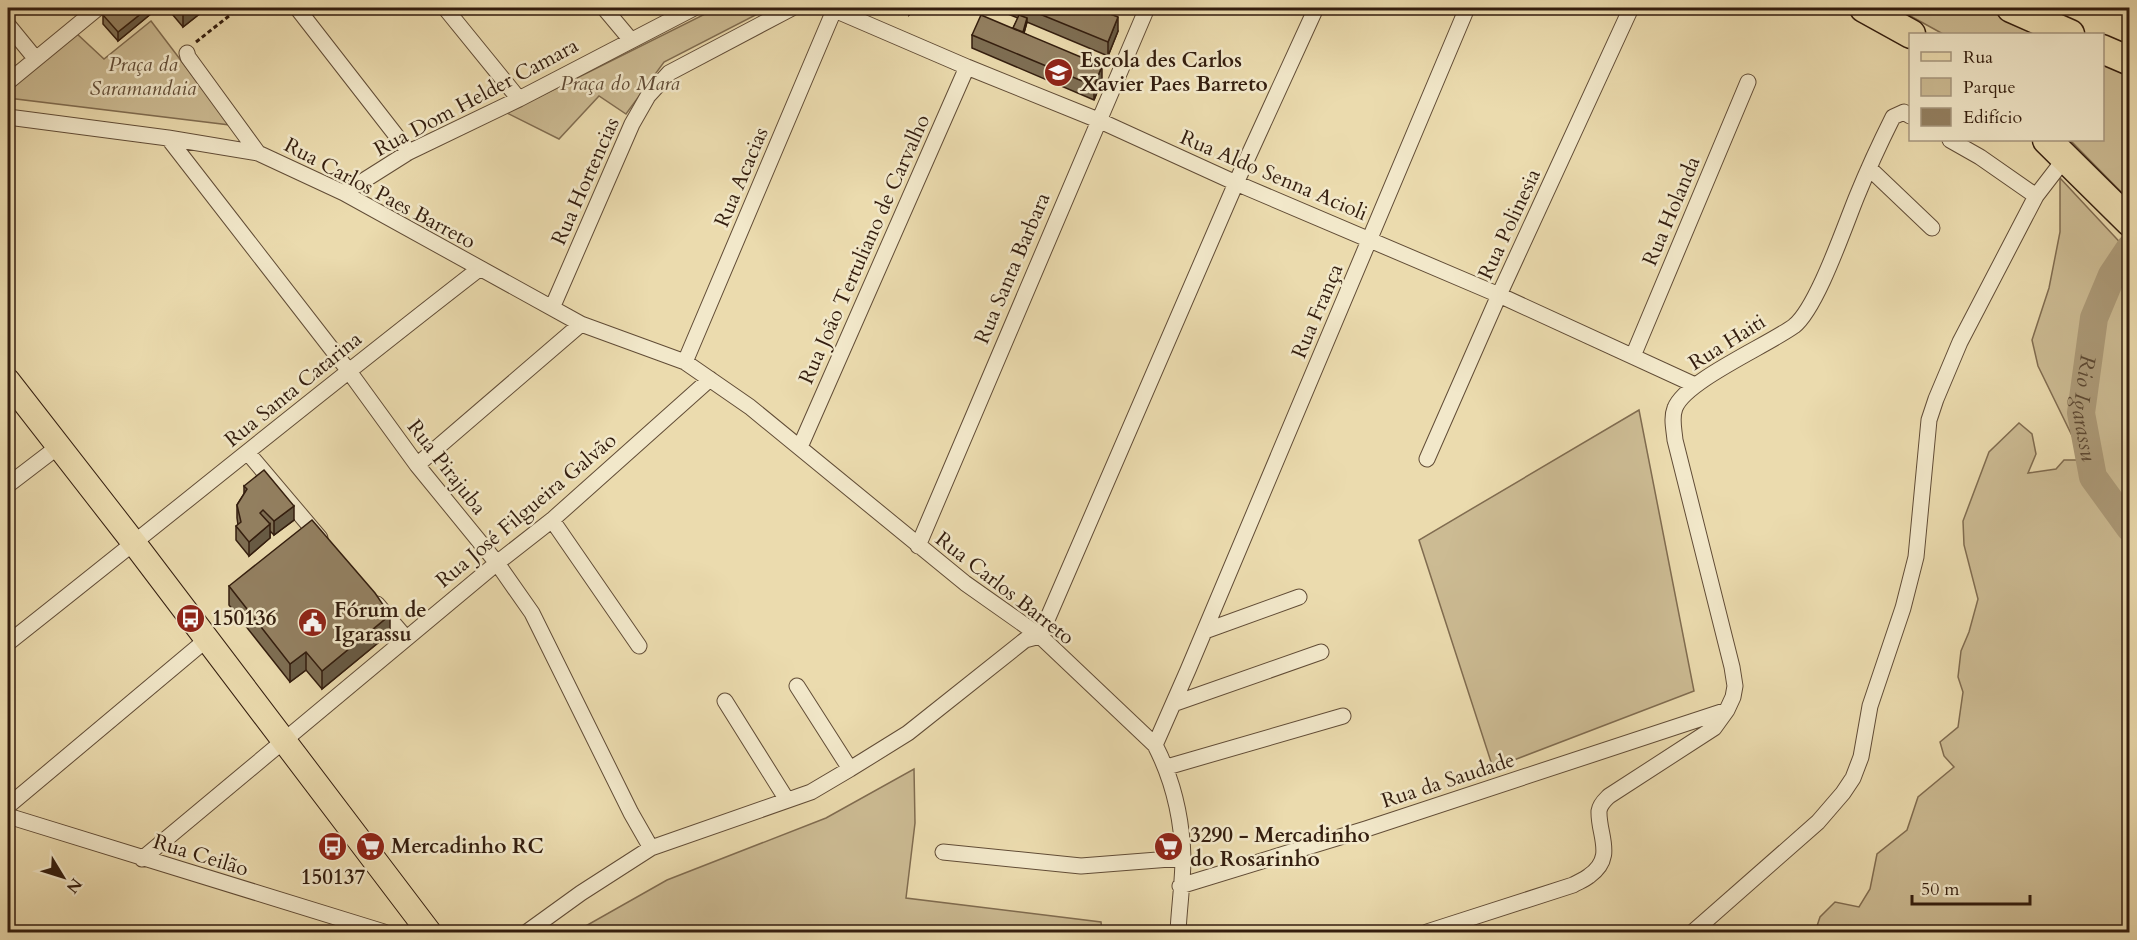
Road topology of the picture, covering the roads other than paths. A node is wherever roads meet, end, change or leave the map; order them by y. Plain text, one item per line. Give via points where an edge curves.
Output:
1 (98, 8) edge
2 (297, 8) edge
3 (445, 8) edge
4 (603, 8) edge
5 (694, 8) edge
6 (792, 8) edge
7 (830, 8) edge
8 (835, 8) edge
9 (1147, 8) edge
10 (1316, 8) edge
11 (1467, 8) edge
12 (1631, 8) edge
13 (1864, 8) edge
14 (2011, 8) edge
15 (8, 25) edge
16 (1909, 33) edge
17 (2068, 33) edge
18 (630, 39) junction
19 (2104, 49) edge
20 (187, 52) road end
21 (35, 58) junction
22 (2130, 61) edge
23 (967, 67) junction
24 (8, 82) edge
25 (1748, 82) dead end
26 (519, 99) junction
27 (1909, 115) edge
28 (8, 117) edge
29 (1098, 120) junction
30 (168, 138) junction
31 (1952, 141) edge
32 (2057, 148) edge
33 (409, 152) junction
34 (258, 153) junction
35 (1869, 168) junction
36 (1236, 183) junction
37 (344, 194) junction
38 (2036, 196) junction
39 (2122, 215) edge
40 (1932, 228) dead end
41 (1370, 240) junction
42 (479, 269) junction
43 (1499, 295) junction
44 (552, 308) junction
45 (581, 324) junction
46 (1633, 356) junction
47 (685, 362) junction
48 (348, 370) junction
49 (710, 379) junction
50 (8, 381) edge
51 (1695, 385) junction
52 (59, 446) junction
53 (800, 447) junction
54 (248, 453) junction
55 (1427, 459) dead end
56 (417, 465) junction
57 (8, 485) edge
58 (552, 520) junction
59 (134, 543) junction
60 (918, 546) junction
61 (331, 550) edge
62 (497, 563) junction
63 (369, 594) edge
64 (1299, 597) dead end
65 (1205, 631) junction
66 (1040, 636) junction
67 (406, 638) junction
68 (206, 640) junction
69 (8, 643) edge
70 (639, 646) dead end
71 (1321, 652) dead end
72 (797, 686) dead end
73 (725, 701) dead end
74 (1173, 704) junction
75 (1727, 710) junction
76 (1343, 716) dead end
77 (283, 740) junction
78 (1155, 745) junction
79 (1167, 767) junction
80 (850, 769) junction
81 (787, 800) junction
82 (8, 806) edge
83 (8, 816) edge
84 (651, 848) junction
85 (943, 852) dead end
86 (1183, 858) junction
87 (142, 859) junction
88 (1180, 886) junction
89 (384, 933) edge
90 (429, 933) edge
91 (527, 933) edge
92 (1178, 933) edge
93 (1427, 933) edge
94 (1693, 933) edge

1 - 21 street
2 - 33 street
3 - 26 street
4 - 18 street
5 - 18 street, Rua Dom Helder Camara
6 - 44 street, Rua Hortencias via 669,73 648,96 632,124
7 - 8 street
8 - 23 street, Rua Aldo Senna Acioli
8 - 47 street, Rua Acacias
9 - 29 street, Rua Santa Barbara
10 - 36 street
11 - 41 street, Rua França
12 - 43 street, Rua Polinesia
13 - 16 highway
14 - 17 highway
15 - 21 street
18 - 26 street, Rua Dom Helder Camara
19 - 22 highway
20 - 34 street
21 - 24 street
23 - 29 street, Rua Aldo Senna Acioli
23 - 53 street, Rua João Tertuliano de Carvalho
25 - 46 street, Rua Holanda
26 - 33 street, Rua Dom Helder Camara
27 - 35 street, Rua Haiti via 1899,112 1893,117
28 - 30 street, Rua Carlos Paes Barreto
29 - 36 street, Rua Aldo Senna Acioli
29 - 60 street, Rua Santa Barbara
30 - 34 street, Rua Carlos Paes Barreto
30 - 48 street, Rua Pirajuba
31 - 38 street
32 - 38 street
32 - 39 highway
33 - 37 street, Rua Dom Helder Camara
34 - 37 street, Rua Carlos Paes Barreto
35 - 40 street
35 - 51 street, Rua Haiti via 1819,289 1796,325
36 - 41 street, Rua Aldo Senna Acioli
36 - 66 street
37 - 42 street, Rua Carlos Paes Barreto
38 - 94 street via 1960,342 1929,420 1916,557 1870,706 1853,778 1818,822
41 - 43 street, Rua Aldo Senna Acioli
41 - 65 street, Rua França
42 - 44 street, Rua Carlos Paes Barreto
42 - 48 street, Rua Santa Catarina
43 - 46 street, Rua Aldo Senna Acioli
43 - 55 street, Rua Polinesia
44 - 45 street, Rua Carlos Paes Barreto
45 - 47 street, Rua Carlos Paes Barreto
45 - 56 street
46 - 51 street, Rua Aldo Senna Acioli
47 - 49 street, Rua Carlos Paes Barreto
48 - 54 street, Rua Santa Catarina
48 - 56 street, Rua Pirajuba
49 - 53 street, Rua Carlos Barreto
49 - 58 street, Rua José Filgueira Galvão
50 - 52 main road
51 - 75 street, Rua Haiti via 1676,406 1673,420 1732,667 1735,686
52 - 57 street
52 - 59 main road
53 - 60 street, Rua Carlos Barreto
54 - 59 street, Rua Santa Catarina
54 - 61 street
56 - 62 street, Rua Pirajuba
58 - 62 street, Rua José Filgueira Galvão
58 - 70 street
59 - 68 main road
59 - 69 street, Rua Santa Catarina
60 - 66 street, Rua Carlos Barreto
62 - 67 street, Rua José Filgueira Galvão
62 - 84 street, Rua Pirajuba via 532,613
63 - 67 street
64 - 65 street
65 - 74 street, Rua França
66 - 78 street, Rua Carlos Barreto
66 - 80 street via 1025,640 908,733
67 - 77 street, Rua José Filgueira Galvão
68 - 77 main road
68 - 82 street
71 - 74 street
72 - 80 street
73 - 81 street
74 - 78 street, Rua França
75 - 88 street, Rua da Saudade
75 - 93 street via 1714,728 1602,803 1599,811 1605,850 1591,875 1573,885
76 - 79 street
77 - 87 street, Rua José Filgueira Galvão
77 - 90 main road
78 - 79 street, Rua Carlos Barreto
79 - 86 street, Rua Carlos Barreto
80 - 81 street via 811,792
81 - 84 street
83 - 87 street, Rua Ceilão
84 - 91 street via 580,893
85 - 86 street via 1081,866
86 - 88 street, Rua Carlos Barreto
87 - 89 street, Rua Ceilão
88 - 92 street, Rua Carlos Barreto

